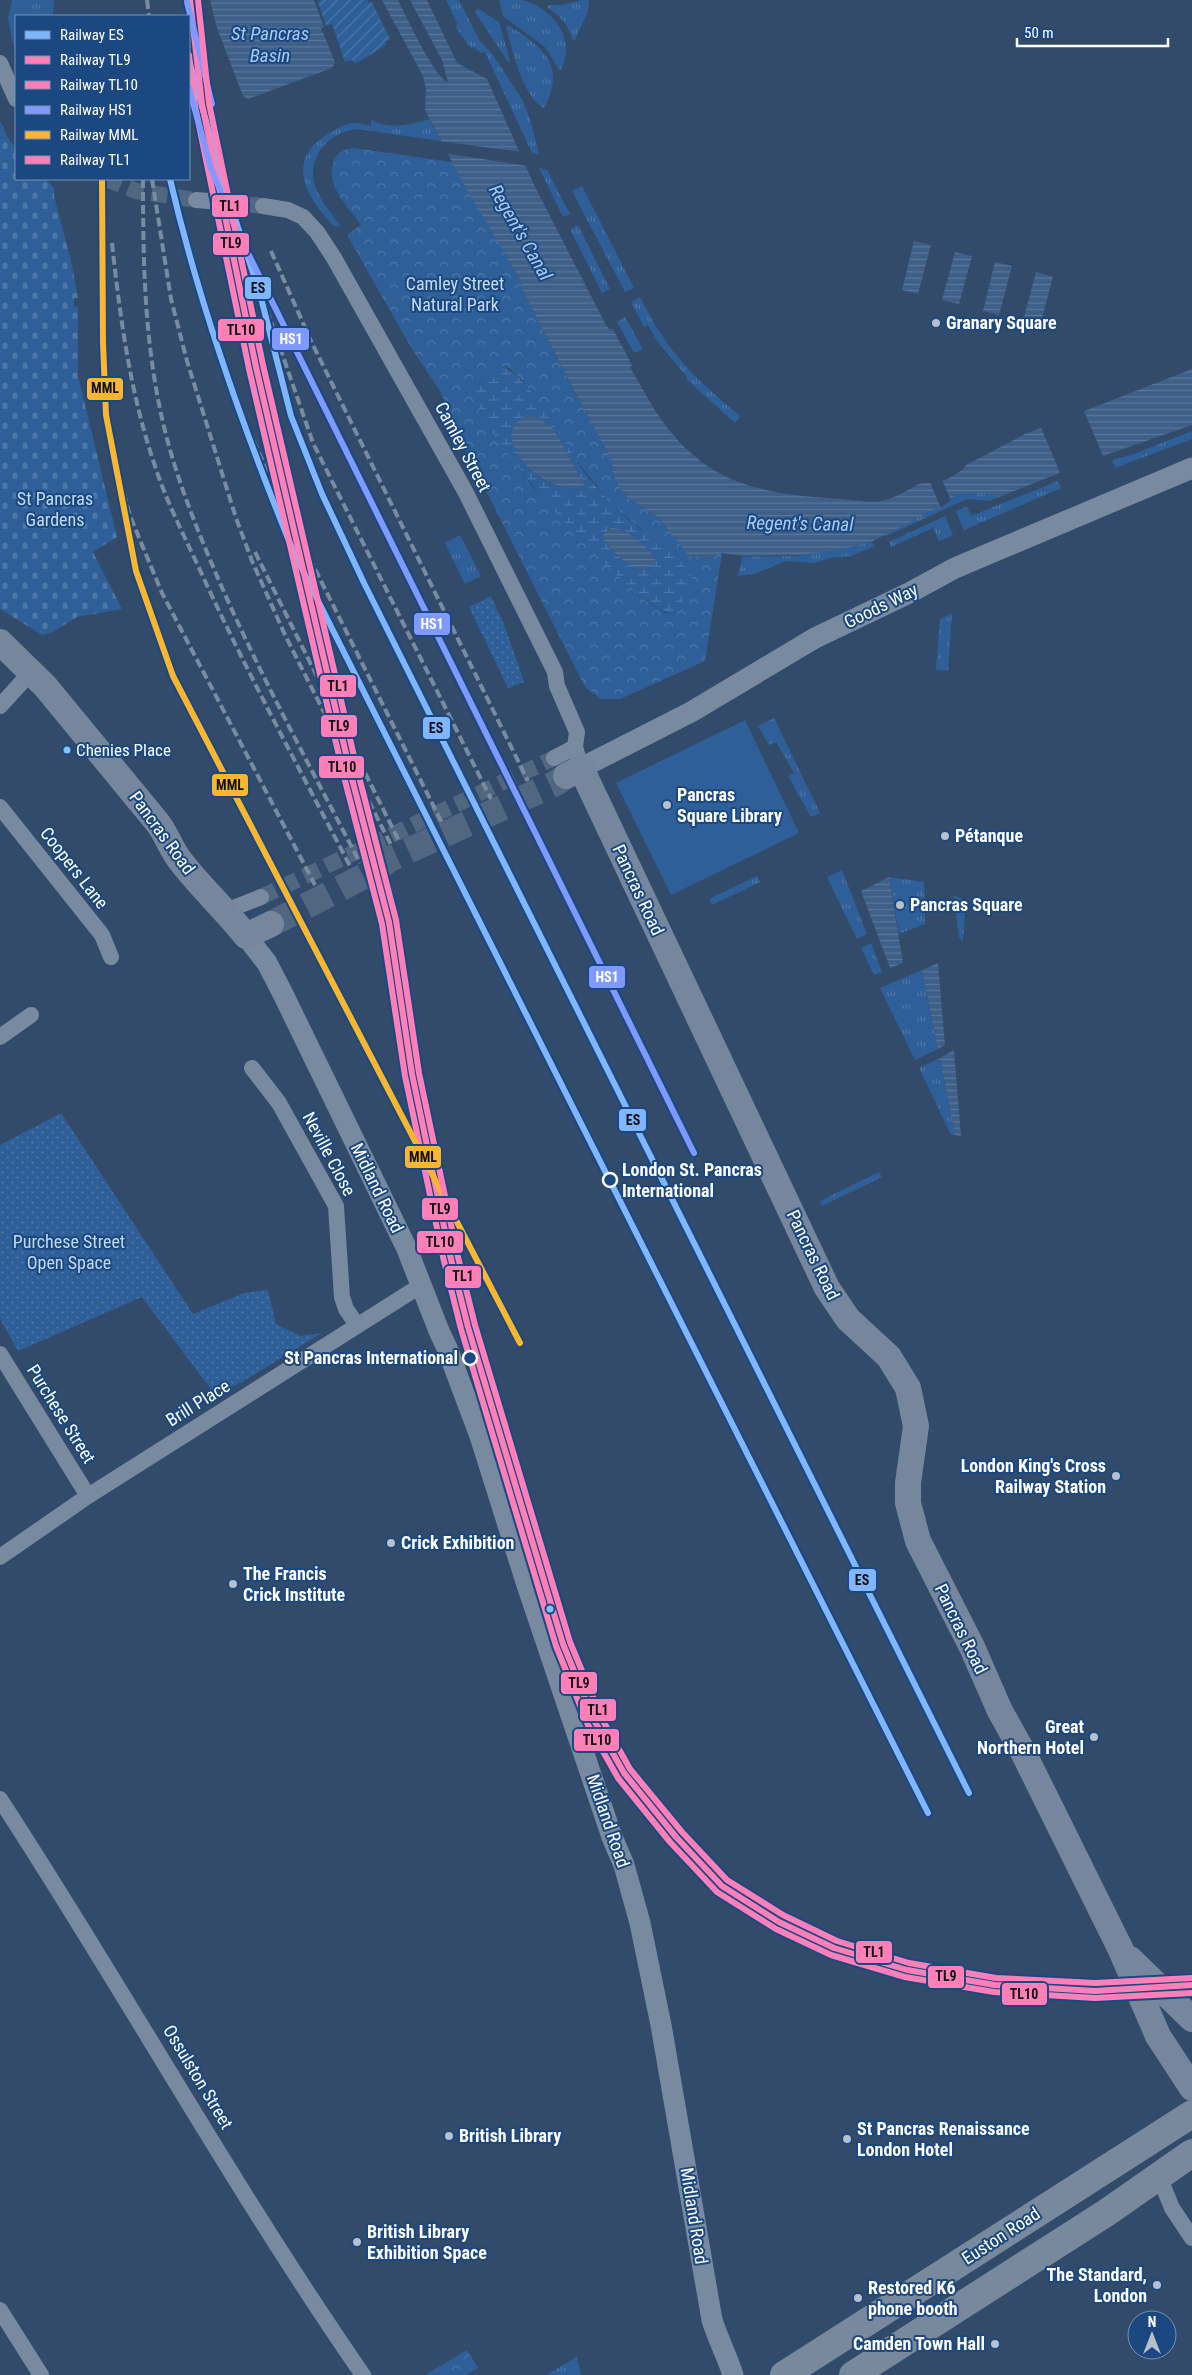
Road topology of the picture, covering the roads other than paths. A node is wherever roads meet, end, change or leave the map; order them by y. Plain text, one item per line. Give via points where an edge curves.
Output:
1 (0, 63) edge
2 (15, 97) edge
3 (196, 200) tunnel mouth
4 (221, 202) tunnel mouth
5 (263, 206) tunnel mouth
6 (1192, 468) edge
7 (0, 642) edge
8 (31, 672) junction
9 (0, 706) edge
10 (569, 762) junction
11 (0, 807) edge
12 (261, 897) tunnel mouth
13 (226, 911) junction
14 (271, 924) tunnel mouth
15 (246, 936) junction
16 (111, 957) dead end
17 (31, 1015) dead end
18 (0, 1037) edge
19 (252, 1068) dead end
20 (420, 1286) junction
21 (357, 1325) junction
22 (0, 1354) edge
23 (88, 1496) junction
24 (0, 1557) edge
25 (0, 1799) edge
26 (1121, 1950) junction
27 (1192, 2019) edge
28 (1192, 2088) edge
29 (1192, 2114) edge
30 (1192, 2153) edge
31 (1159, 2176) junction
32 (1192, 2238) edge
33 (0, 2310) edge
34 (41, 2375) edge
35 (363, 2375) edge
36 (733, 2375) edge
37 (784, 2375) edge
38 (853, 2375) edge

1 - 2 street
3 - 4 street
5 - 10 street, Camley Street via 299,214 310,222 351,286 465,491 555,672 557,686 577,732
6 - 10 street, Goods Way via 949,571 815,638 691,712
7 - 8 main road, Pancras Road
8 - 9 street
8 - 13 main road, Pancras Road via 74,719 167,834 177,856
10 - 26 main road, Pancras Road via 827,1288 848,1319 889,1357 908,1388 916,1426 908,1498 918,1541 972,1647 1000,1712
11 - 16 street, Coopers Lane via 102,935
12 - 13 street
13 - 15 main road, Pancras Road
14 - 15 main road
15 - 20 street, Midland Road via 267,963 283,994 407,1249
17 - 18 street
19 - 21 street, Neville Close via 279,1104 336,1206 342,1297
20 - 21 street, Brill Place
20 - 36 street, Midland Road via 480,1436 526,1582 629,1882 661,2025 712,2320
21 - 23 street, Brill Place
22 - 23 street, Purchese Street
23 - 24 street, Brill Place
25 - 35 street, Ossulston Street via 275,2242
26 - 27 main road, Pancras Road
26 - 28 main road, Pancras Road via 1161,2042
29 - 37 highway, Euston Road
30 - 31 highway, Euston Road
31 - 32 street via 1172,2208
31 - 38 highway, Euston Road
33 - 34 street

